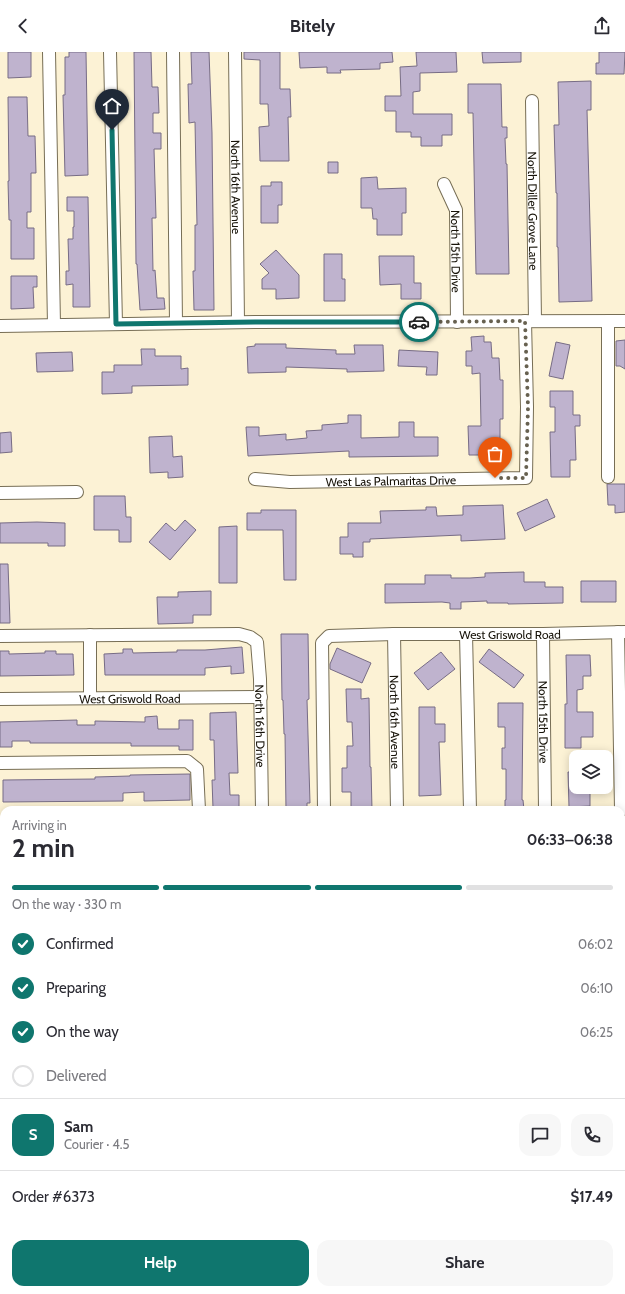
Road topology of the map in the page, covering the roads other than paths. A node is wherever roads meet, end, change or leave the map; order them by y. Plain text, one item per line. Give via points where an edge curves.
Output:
1 (49, 52) edge
2 (110, 52) edge
3 (173, 52) edge
4 (235, 52) edge
5 (532, 101) dead end
6 (444, 184) dead end
7 (530, 321) junction
8 (608, 321) junction
9 (625, 321) edge
10 (238, 322) junction
11 (457, 322) junction
12 (176, 323) junction
13 (116, 324) junction
14 (54, 325) junction
15 (0, 326) edge
16 (608, 478) dead end
17 (255, 479) dead end
18 (77, 492) dead end
19 (0, 493) edge
20 (622, 632) edge
21 (394, 634) junction
22 (466, 634) junction
23 (543, 634) junction
24 (90, 635) junction
25 (0, 636) edge
26 (261, 697) junction
27 (90, 698) junction
28 (0, 699) edge
29 (0, 763) edge
30 (198, 806) edge
31 (262, 806) edge
32 (324, 806) edge
33 (397, 806) edge
34 (470, 806) edge
35 (545, 806) edge
36 (621, 806) edge

1 - 14 street
2 - 13 street
3 - 12 street
4 - 10 street, North 16th Avenue
5 - 7 street, North Diller Grove Lane
6 - 11 street, North 15th Drive via 456,210
7 - 8 street
7 - 11 street
7 - 17 street, West Las Palmaritas Drive via 526,478 290,482
8 - 9 street
8 - 16 street
10 - 11 street
10 - 12 street
12 - 13 street
13 - 14 street
14 - 15 street
18 - 19 street
20 - 23 street, West Griswold Road
20 - 36 street
21 - 22 street, West Griswold Road
21 - 32 street, West Griswold Road via 329,636 322,643
21 - 33 street, North 16th Avenue
22 - 23 street, West Griswold Road
22 - 34 street
23 - 35 street, North 15th Drive
24 - 25 street
24 - 26 street, North 16th Drive via 239,634 250,637 257,642
24 - 27 street
26 - 27 street, West Griswold Road
26 - 31 street, North 16th Drive
27 - 28 street, West Griswold Road
29 - 30 street via 187,761 197,769

